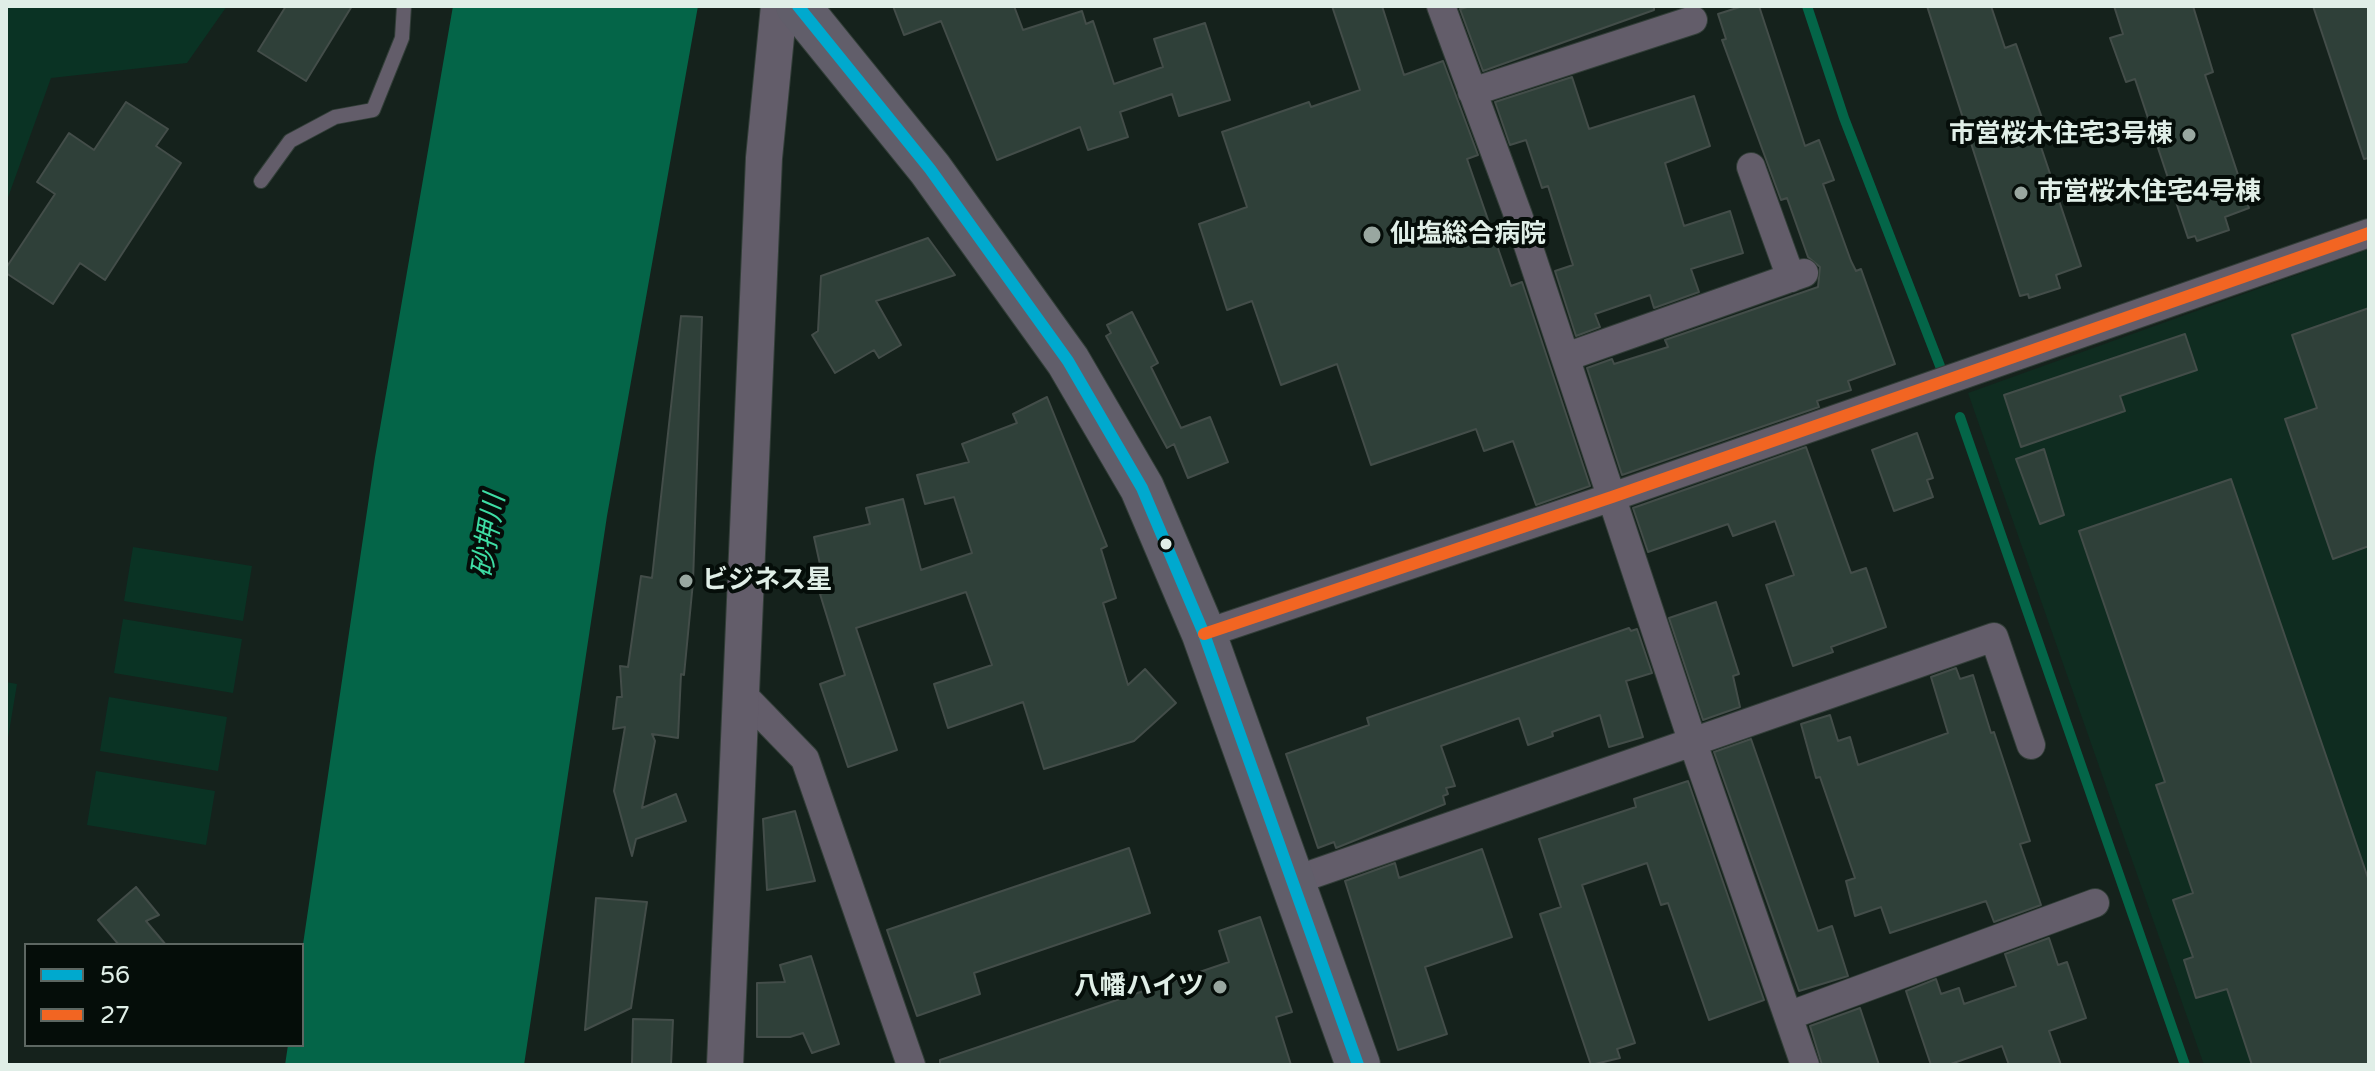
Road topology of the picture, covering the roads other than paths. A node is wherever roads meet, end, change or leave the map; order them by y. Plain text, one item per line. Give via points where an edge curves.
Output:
1 (404, 6) edge
2 (779, 6) edge
3 (798, 6) edge
4 (1441, 6) edge
5 (1693, 20) dead end
6 (1472, 92) junction
7 (1751, 167) dead end
8 (261, 181) dead end
9 (2369, 233) edge
10 (1566, 357) junction
11 (1612, 497) junction
12 (1204, 634) junction
13 (739, 691) junction
14 (1693, 743) junction
15 (2031, 745) dead end
16 (1293, 881) junction
17 (2095, 903) dead end
18 (1788, 1016) junction
19 (725, 1065) edge
20 (911, 1065) edge
21 (1358, 1065) edge
22 (1805, 1065) edge

1 - 8 lane via 402,38 373,110 335,117 290,141
2 - 13 street via 764,158
3 - 12 main road via 930,169 1068,361 1142,488
4 - 6 street
5 - 6 street
6 - 10 street
7 - 10 street via 1797,276
9 - 11 street
10 - 11 street
11 - 12 street
11 - 14 street
12 - 16 main road
13 - 19 street
13 - 20 street via 805,759
14 - 15 street via 1994,637
14 - 16 street
14 - 18 street
16 - 21 main road
17 - 18 street
18 - 22 street

